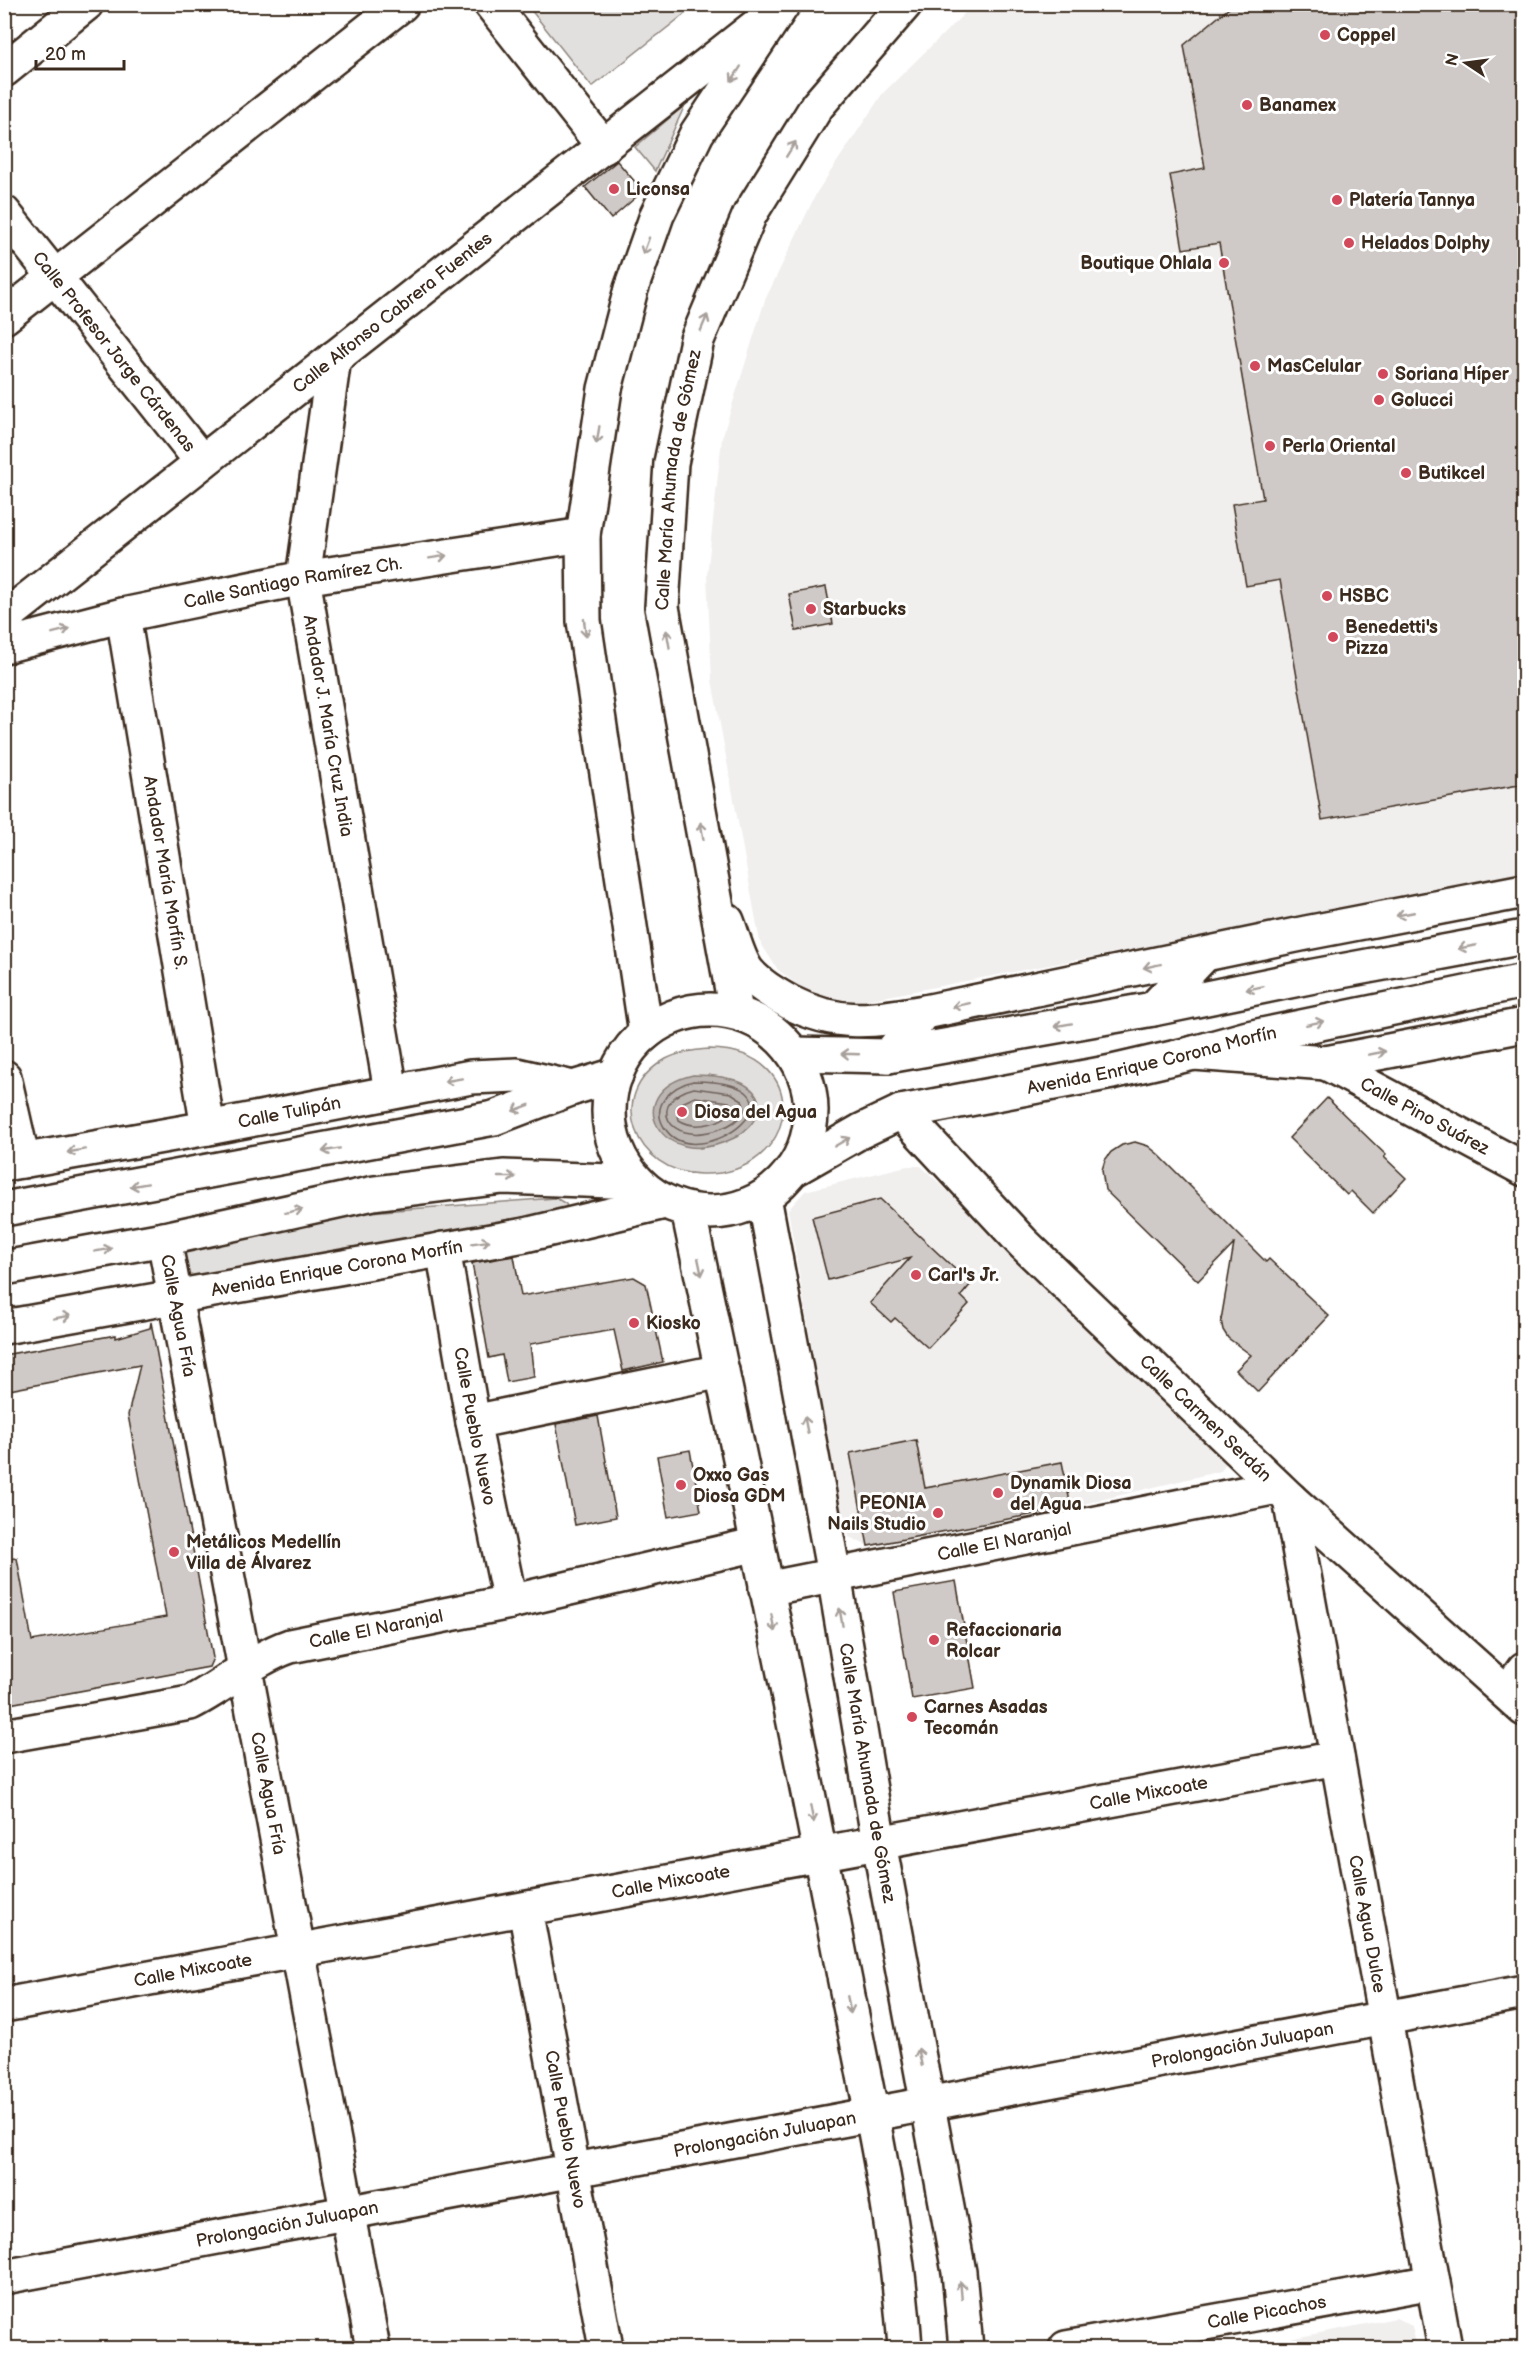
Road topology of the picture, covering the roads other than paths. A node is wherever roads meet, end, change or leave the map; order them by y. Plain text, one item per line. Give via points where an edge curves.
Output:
1 (86, 4) edge
2 (402, 4) edge
3 (491, 4) edge
4 (905, 4) edge
5 (782, 6) edge
6 (4, 70) edge
7 (604, 147) junction
8 (4, 213) edge
9 (56, 277) junction
10 (4, 318) edge
11 (334, 358) junction
12 (202, 462) junction
13 (583, 535) junction
14 (303, 578) junction
15 (123, 615) junction
16 (4, 618) edge
17 (4, 646) edge
18 (711, 877) junction
19 (1524, 891) edge
20 (1524, 937) edge
21 (1204, 955) junction
22 (1524, 981) edge
23 (1153, 1009) junction
24 (736, 1012) junction
25 (925, 1012) junction
26 (1524, 1025) edge
27 (645, 1033) junction
28 (1194, 1053) junction
29 (794, 1054) junction
30 (888, 1056) junction
31 (1326, 1063) junction
32 (616, 1075) junction
33 (4, 1077) edge
34 (573, 1088) junction
35 (391, 1091) junction
36 (901, 1112) junction
37 (208, 1128) junction
38 (14, 1162) edge
39 (1524, 1169) edge
40 (791, 1171) junction
41 (638, 1182) junction
42 (764, 1197) junction
43 (677, 1206) junction
44 (4, 1209) edge
45 (164, 1239) junction
46 (443, 1248) junction
47 (4, 1268) edge
48 (175, 1298) junction
49 (4, 1327) edge
50 (722, 1371) junction
51 (473, 1422) junction
52 (1283, 1493) junction
53 (758, 1544) junction
54 (834, 1575) junction
55 (766, 1588) junction
56 (510, 1602) junction
57 (245, 1669) junction
58 (1519, 1690) edge
59 (4, 1736) edge
60 (1337, 1758) junction
61 (879, 1843) junction
62 (820, 1854) junction
63 (525, 1909) junction
64 (298, 1951) junction
65 (1524, 1992) edge
66 (4, 2005) edge
67 (1384, 2018) junction
68 (929, 2103) junction
69 (870, 2114) junction
70 (573, 2170) junction
71 (347, 2212) junction
72 (4, 2277) edge
73 (1433, 2282) junction
74 (373, 2349) edge
75 (606, 2349) edge
76 (905, 2349) edge
77 (966, 2349) edge
78 (1066, 2349) edge
79 (1445, 2349) edge

1 - 6 street
2 - 9 street
3 - 7 street
18 -> 4 street, Calle María Ahumada de Gómez via 662,607 671,463 697,340 750,214 811,116
5 - 7 street, Calle Alfonso Cabrera Fuentes
5 -> 13 street via 697,133 657,215 631,289 605,389
7 - 11 street, Calle Alfonso Cabrera Fuentes
8 - 9 street, Calle Profesor Jorge Cárdenas
9 - 10 street
9 - 12 street, Calle Profesor Jorge Cárdenas
11 - 12 street, Calle Alfonso Cabrera Fuentes
11 - 14 street, Andador J. María Cruz India
12 - 16 street, Calle Alfonso Cabrera Fuentes
14 -> 13 street, Calle Santiago Ramírez Ch.
13 -> 27 street via 584,621
14 - 15 street, Calle Santiago Ramírez Ch.
14 - 35 street, Andador J. María Cruz India
17 -> 15 street, Calle Santiago Ramírez Ch.
15 - 37 street, Andador María Morfín S.
18 - 24 street, Calle María Ahumada de Gómez
18 - 25 street via 747,971 773,993 812,1013 838,1019 865,1020
19 -> 21 street
20 -> 23 street
21 - 23 street
21 -> 25 street
28 -> 22 street, Avenida Enrique Corona Morfín
23 -> 30 street
24 - 27 street, Avenida Enrique Corona Morfín via 704,1009 673,1016
24 - 29 street, Avenida Enrique Corona Morfín via 778,1035
25 - 30 street
31 -> 26 street
27 - 32 street, Avenida Enrique Corona Morfín via 628,1052
28 - 31 street
28 - 36 street, Avenida Enrique Corona Morfín
30 -> 29 street
29 - 40 street, Avenida Enrique Corona Morfín via 807,1082 811,1112 806,1143
31 - 39 street, Calle Pino Suárez
32 - 34 street
32 - 41 street, Avenida Enrique Corona Morfín via 610,1103 612,1132 621,1158
33 - 38 street
34 -> 35 street, Calle Tulipán via 517,1075 471,1077
34 -> 44 street via 494,1118
35 - 37 street, Calle Tulipán
40 -> 36 street, Avenida Enrique Corona Morfín
36 - 52 street, Calle Carmen Serdán via 1023,1243
37 -> 38 street, Calle Tulipán
40 - 42 street, Avenida Enrique Corona Morfín
41 - 43 street, Avenida Enrique Corona Morfín
45 -> 41 street via 374,1193 502,1177
42 - 43 street, Avenida Enrique Corona Morfín via 740,1208 714,1212
54 -> 42 street, Calle María Ahumada de Gómez
46 -> 43 street, Avenida Enrique Corona Morfín
43 -> 50 street
47 -> 45 street
45 - 48 street, Calle Agua Fría
46 - 48 street, Avenida Enrique Corona Morfín
46 - 51 street, Calle Pueblo Nuevo
49 -> 48 street, Avenida Enrique Corona Morfín
48 - 57 street, Calle Agua Fría
50 - 51 street
50 - 53 street
51 - 56 street, Calle Pueblo Nuevo
52 - 54 street, Calle El Naranjal
52 - 58 street, Calle Carmen Serdán
52 - 60 street, Calle Agua Dulce
53 - 55 street
53 - 56 street, Calle El Naranjal
54 - 55 street, Calle El Naranjal
61 -> 54 street, Calle María Ahumada de Gómez
55 -> 62 street
56 - 57 street, Calle El Naranjal via 290,1646
57 - 59 street, Calle El Naranjal via 190,1703
57 - 64 street, Calle Agua Fría
60 - 61 street, Calle Mixcoate
60 - 67 street, Calle Agua Dulce
61 - 62 street, Calle Mixcoate
68 -> 61 street, Calle María Ahumada de Gómez
62 - 63 street, Calle Mixcoate
62 -> 69 street
63 - 64 street, Calle Mixcoate
63 - 70 street, Calle Pueblo Nuevo
64 - 66 street, Calle Mixcoate
64 - 71 street, Calle Agua Fría
65 - 67 street, Prolongación Juluapan
67 - 68 street, Prolongación Juluapan
67 - 73 street, Calle Agua Dulce
68 - 69 street, Prolongación Juluapan
77 -> 68 street, Calle María Ahumada de Gómez via 959,2272
69 - 70 street, Prolongación Juluapan
69 - 76 street via 891,2222
70 - 71 street, Prolongación Juluapan
70 - 75 street, Calle Pueblo Nuevo
71 - 72 street, Prolongación Juluapan
71 - 74 street, Calle Agua Fría
73 - 78 street, Calle Picachos
73 - 79 street, Calle Agua Dulce

